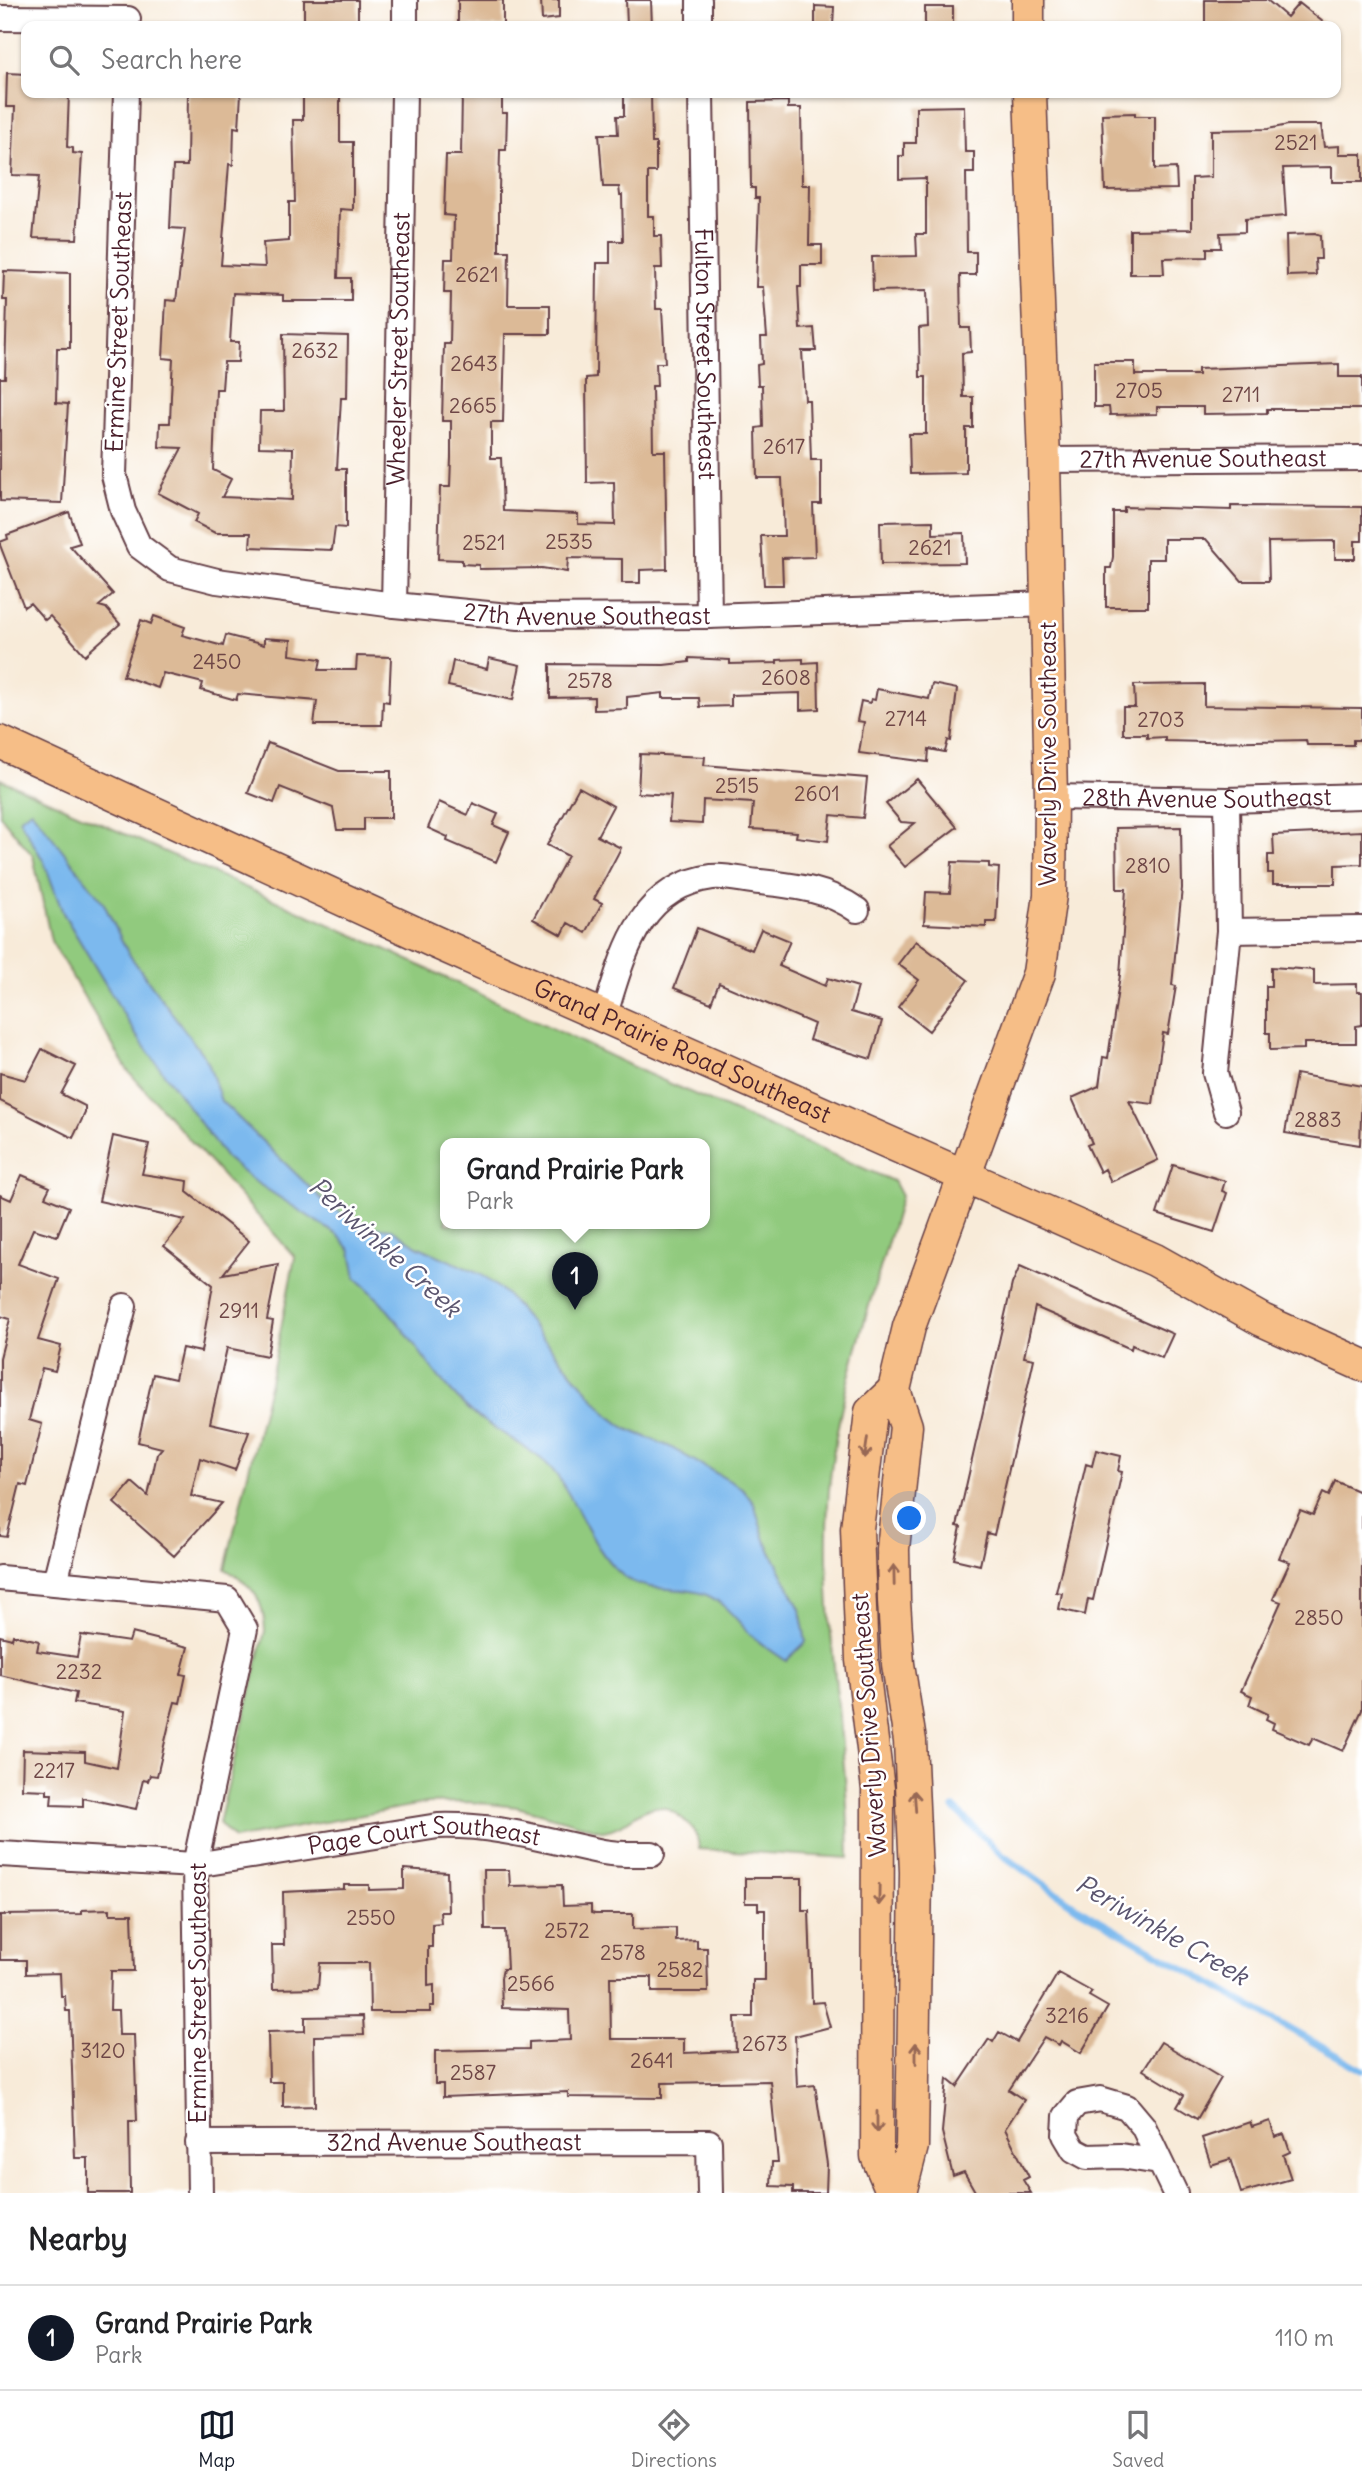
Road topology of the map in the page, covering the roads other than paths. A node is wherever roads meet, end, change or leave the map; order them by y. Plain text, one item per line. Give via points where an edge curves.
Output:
1 (405, 0) edge
2 (699, 0) edge
3 (1027, 0) edge
4 (129, 15) edge
5 (0, 18) edge
6 (405, 21) edge
7 (699, 21) edge
8 (1028, 21) edge
9 (126, 98) edge
10 (404, 98) edge
11 (701, 98) edge
12 (1030, 98) edge
13 (1362, 458) edge
14 (1044, 460) junction
15 (139, 546) joint
16 (1047, 604) junction
17 (394, 605) junction
18 (709, 616) junction
19 (0, 742) edge
20 (1362, 796) edge
21 (1051, 797) junction
22 (1227, 800) junction
23 (857, 909) dead end
24 (1362, 929) edge
25 (1229, 931) junction
26 (604, 1017) junction
27 (1226, 1112) dead end
28 (963, 1174) junction
29 (124, 1306) dead end
30 (1362, 1365) edge
31 (894, 1390) junction
32 (0, 1578) edge
33 (55, 1582) junction
34 (0, 1854) edge
35 (652, 1854) dead end
36 (195, 1865) junction
37 (198, 2143) junction
38 (1159, 2162) dead end
39 (200, 2193) edge
40 (710, 2193) edge
41 (893, 2193) edge
42 (900, 2193) edge
43 (1175, 2193) edge

1 - 6 street
2 - 7 street
3 - 8 main road
4 - 5 street
9 - 15 street, Ermine Street Southeast via 114,475
10 - 17 street, Wheeler Street Southeast
11 - 18 street, Fulton Street Southeast
12 - 14 main road, Waverly Drive Southeast
13 - 14 street, 27th Avenue Southeast
14 - 16 main road, Waverly Drive Southeast
15 - 17 street, 27th Avenue Southeast via 170,569 217,581
16 - 18 street, 27th Avenue Southeast
16 - 21 main road, Waverly Drive Southeast
17 - 18 street, 27th Avenue Southeast via 519,617
19 - 26 main road, Grand Prairie Road Southeast
20 - 22 street, 28th Avenue Southeast
21 - 22 street, 28th Avenue Southeast
21 - 28 main road, Waverly Drive Southeast via 1049,895 1039,973
22 - 25 street
23 - 26 street via 838,897 793,886 712,877 677,889 654,904 630,936
24 - 25 street
25 - 27 street via 1215,1073
26 - 28 main road, Grand Prairie Road Southeast
28 - 30 main road, Grand Prairie Road Southeast via 1155,1260 1262,1320
28 - 31 main road, Waverly Drive Southeast via 909,1327
29 - 33 street
31 -> 41 main road, Waverly Drive Southeast via 872,1412 857,1529 862,1660 878,1789 877,2156
42 -> 31 main road, Waverly Drive Southeast via 912,2146 916,2067 916,1872 910,1741 894,1601 893,1549 906,1426
32 - 33 street
33 - 36 street, Ermine Street Southeast via 226,1598 245,1629
34 - 36 street, Page Court Southeast
35 - 36 street, Page Court Southeast via 605,1853 513,1830 468,1825
36 - 37 street, Ermine Street Southeast
37 - 39 street, Ermine Street Southeast
37 - 40 street, 32nd Avenue Southeast via 709,2143
38 - 43 street

